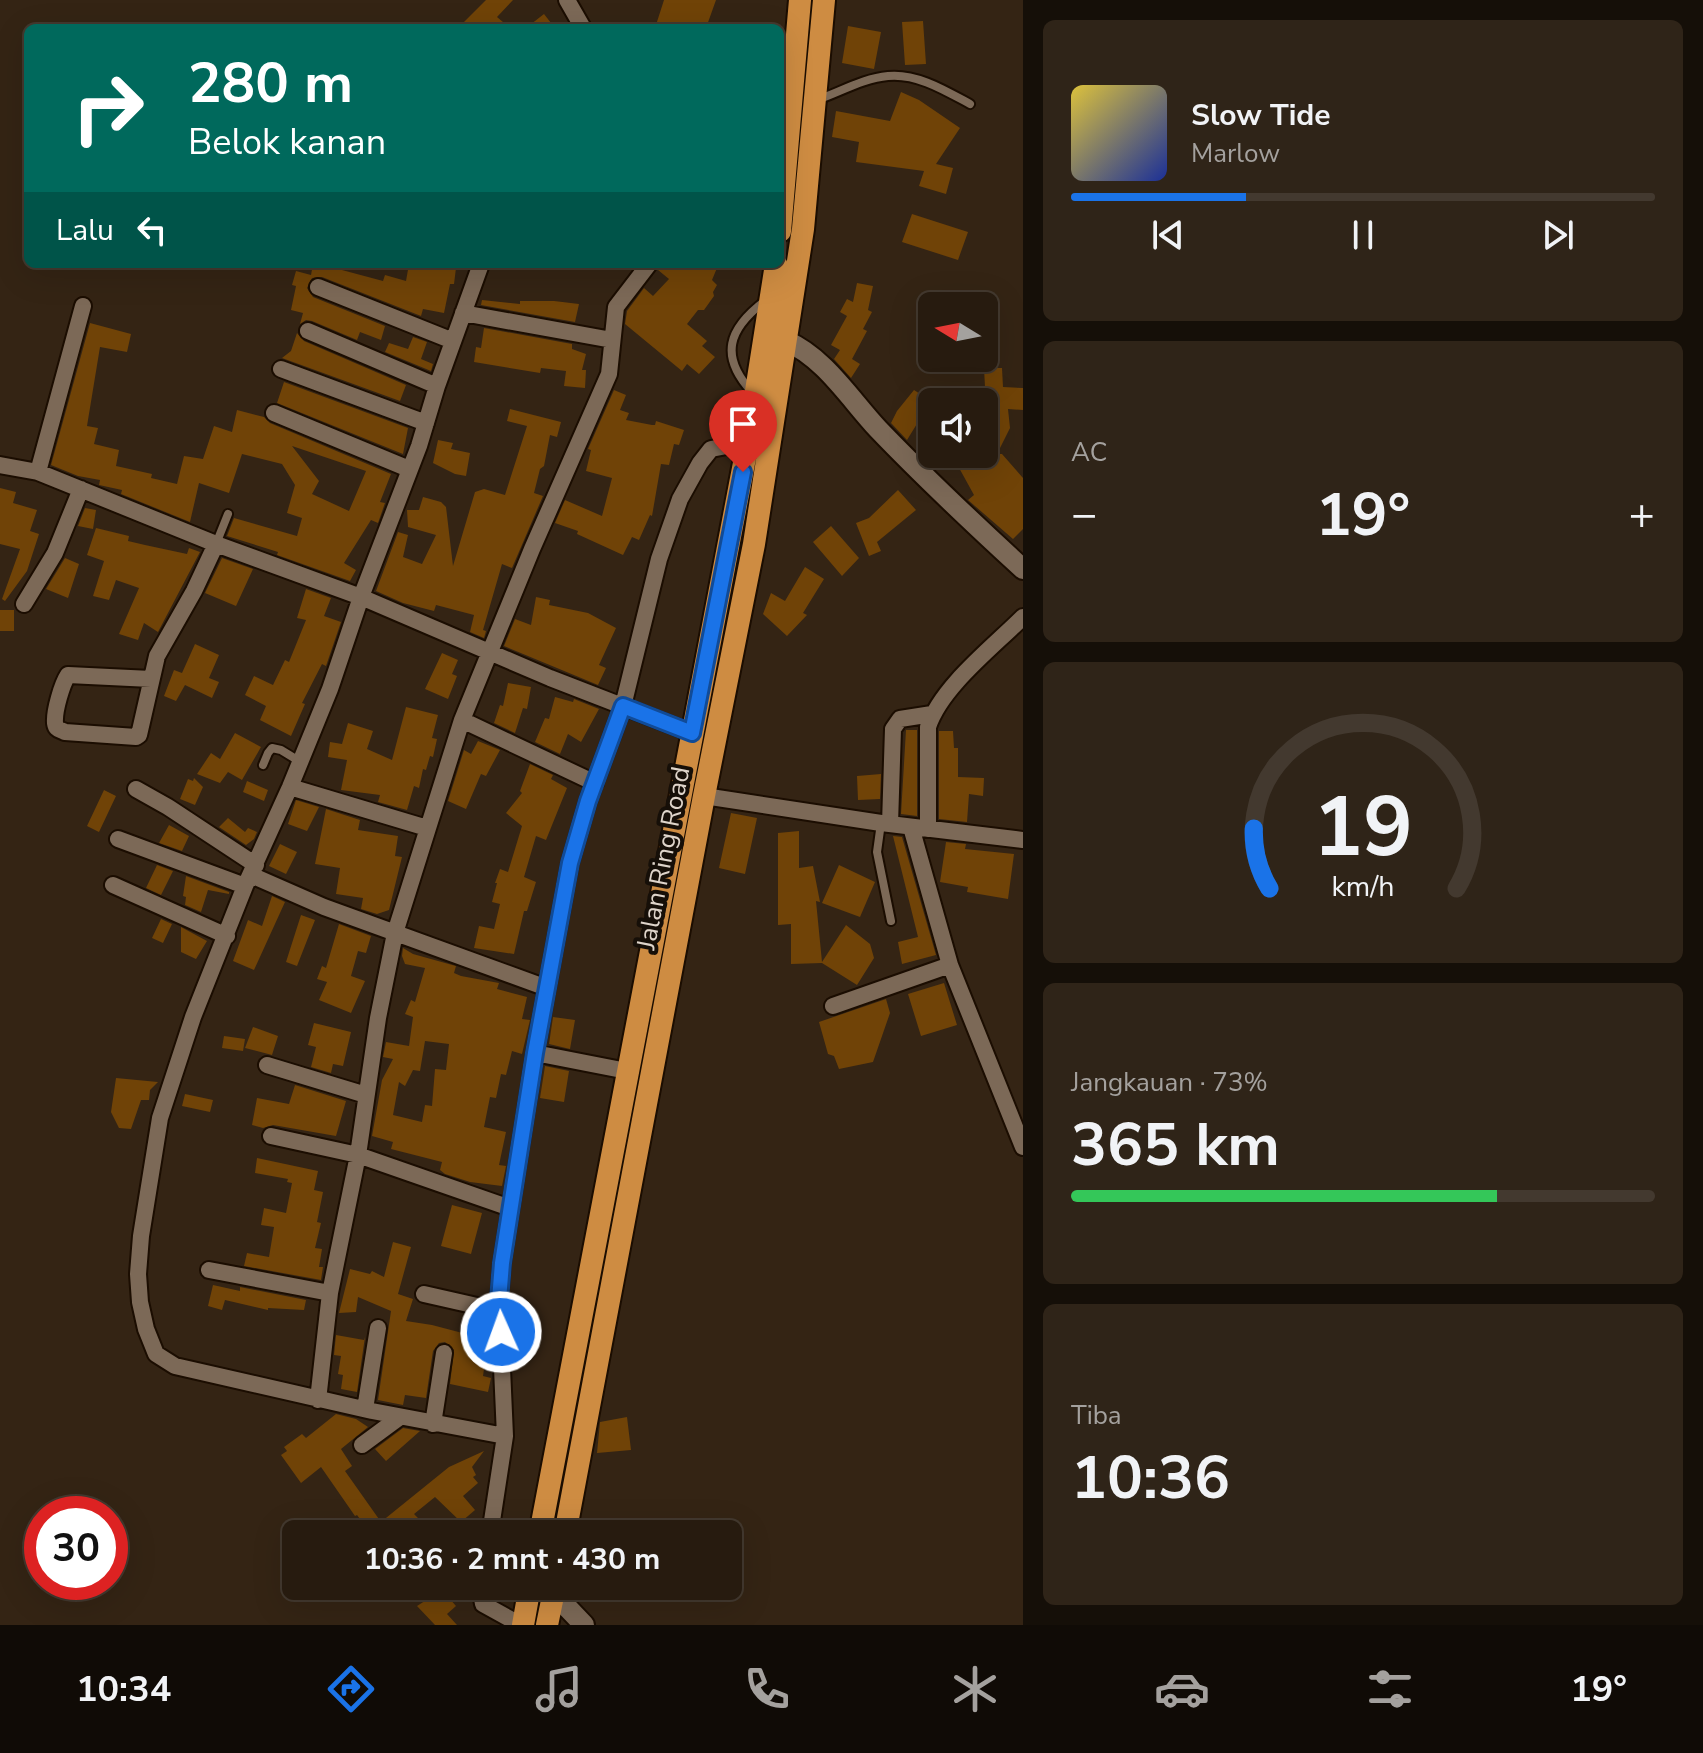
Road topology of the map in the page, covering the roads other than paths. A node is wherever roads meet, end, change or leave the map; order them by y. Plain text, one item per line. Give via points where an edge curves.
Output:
1 (800, 0) edge
2 (824, 0) edge
3 (791, 100) junction
4 (815, 101) junction
5 (970, 104) dead end
6 (784, 183) edge
7 (478, 268) edge
8 (646, 268) edge
9 (775, 268) edge
10 (318, 287) dead end
11 (771, 297) junction
12 (83, 306) dead end
13 (463, 313) junction
14 (308, 331) dead end
15 (612, 340) junction
16 (453, 341) junction
17 (786, 341) junction
18 (281, 369) dead end
19 (437, 386) junction
20 (755, 395) junction
21 (274, 413) dead end
22 (426, 423) junction
23 (748, 442) junction
24 (918, 455) edge
25 (0, 465) edge
26 (932, 468) edge
27 (409, 469) junction
28 (38, 472) junction
29 (81, 489) junction
30 (228, 514) dead end
31 (216, 544) junction
32 (1023, 569) edge
33 (361, 597) junction
34 (24, 604) dead end
35 (1023, 617) edge
36 (489, 653) junction
37 (151, 679) junction
38 (631, 709) junction
39 (932, 714) junction
40 (462, 720) junction
41 (683, 730) junction
42 (299, 761) junction
43 (263, 765) dead end
44 (595, 783) junction
45 (290, 787) junction
46 (136, 789) dead end
47 (704, 796) junction
48 (886, 824) junction
49 (911, 827) junction
50 (427, 828) junction
51 (928, 829) junction
52 (118, 839) dead end
53 (1023, 840) edge
54 (251, 875) junction
55 (113, 885) dead end
56 (891, 921) dead end
57 (395, 933) junction
58 (227, 936) junction
59 (950, 965) junction
60 (547, 988) junction
61 (833, 1006) dead end
62 (535, 1053) junction
63 (267, 1065) dead end
64 (627, 1071) junction
65 (366, 1095) junction
66 (271, 1136) dead end
67 (1023, 1147) edge
68 (358, 1155) junction
69 (510, 1208) junction
70 (596, 1232) junction
71 (620, 1235) junction
72 (209, 1270) dead end
73 (330, 1293) junction
74 (424, 1294) dead end
75 (499, 1311) junction
76 (378, 1328) dead end
77 (444, 1353) dead end
78 (318, 1400) junction
79 (365, 1409) junction
80 (400, 1417) junction
81 (433, 1424) junction
82 (505, 1436) junction
83 (362, 1445) dead end
84 (492, 1520) edge
85 (543, 1520) edge
86 (568, 1520) edge
87 (482, 1600) edge
88 (527, 1600) edge
89 (552, 1600) edge
90 (561, 1600) edge
91 (522, 1625) edge
92 (547, 1625) edge
93 (584, 1625) edge

1 - 3 highway
2 - 4 highway, Jalan Ring Road
3 - 4 lane
3 - 6 highway
4 - 5 lane via 890,75 936,86
4 - 17 highway, Jalan Ring Road
7 - 13 street
8 - 15 street via 616,307
9 - 11 highway, Jalan Ring Road
10 - 16 street
11 - 20 highway, Jalan Ring Road
11 - 20 lane via 745,316 730,350 740,379
12 - 28 street
13 - 15 street
13 - 16 street
14 - 19 street
15 - 36 street via 600,398
16 - 19 street
17 - 24 street via 826,370 880,430
17 - 47 highway, Jalan Ring Road via 754,544
18 - 22 street
19 - 22 street
20 - 23 highway, Jalan Ring Road
21 - 27 street
22 - 27 street
23 - 38 street via 711,449 680,499 659,559
23 - 41 highway, Jalan Ring Road
25 - 28 street
26 - 32 street
27 - 33 street
28 - 29 street
29 - 31 street
29 - 34 street via 55,553
30 - 31 lane
31 - 33 street
31 - 37 street via 157,656
33 - 36 street
33 - 42 street
35 - 39 street
36 - 38 street
36 - 40 street
37 - 37 street via 68,675 55,723 65,732 136,737 142,732
38 - 41 street
38 - 44 street
39 - 48 street via 895,722
39 - 51 street
40 - 44 street
40 - 50 street
41 - 64 highway, Jalan Ring Road
42 - 43 lane via 272,748
42 - 45 street
44 - 60 street via 570,863
45 - 50 street
45 - 54 street
46 - 54 street via 168,807
47 - 48 street
47 - 71 highway, Jalan Ring Road
48 - 49 street
48 - 56 lane via 877,852
49 - 51 street
49 - 59 street
50 - 57 street
51 - 53 street
52 - 54 street
54 - 57 street
54 - 58 street
55 - 58 street
57 - 60 street
57 - 65 street
58 - 78 street via 160,1118 141,1236 140,1302 156,1354 165,1362
59 - 61 street
59 - 67 street
60 - 62 street
62 - 64 street
62 - 69 street
63 - 65 street
64 - 70 highway, Jalan Ring Road
65 - 68 street
66 - 68 street
68 - 69 street
68 - 73 street
69 - 75 street
70 - 71 highway
70 - 85 highway, Jalan Ring Road
71 - 86 highway, Jalan Ring Road
72 - 73 street
73 - 78 street
74 - 75 street
75 - 82 street
76 - 79 street
77 - 81 street
78 - 79 street
79 - 80 street
80 - 81 street
80 - 83 street
81 - 82 street
82 - 84 street
87 - 91 street
88 - 91 highway
89 - 92 highway
90 - 93 street

